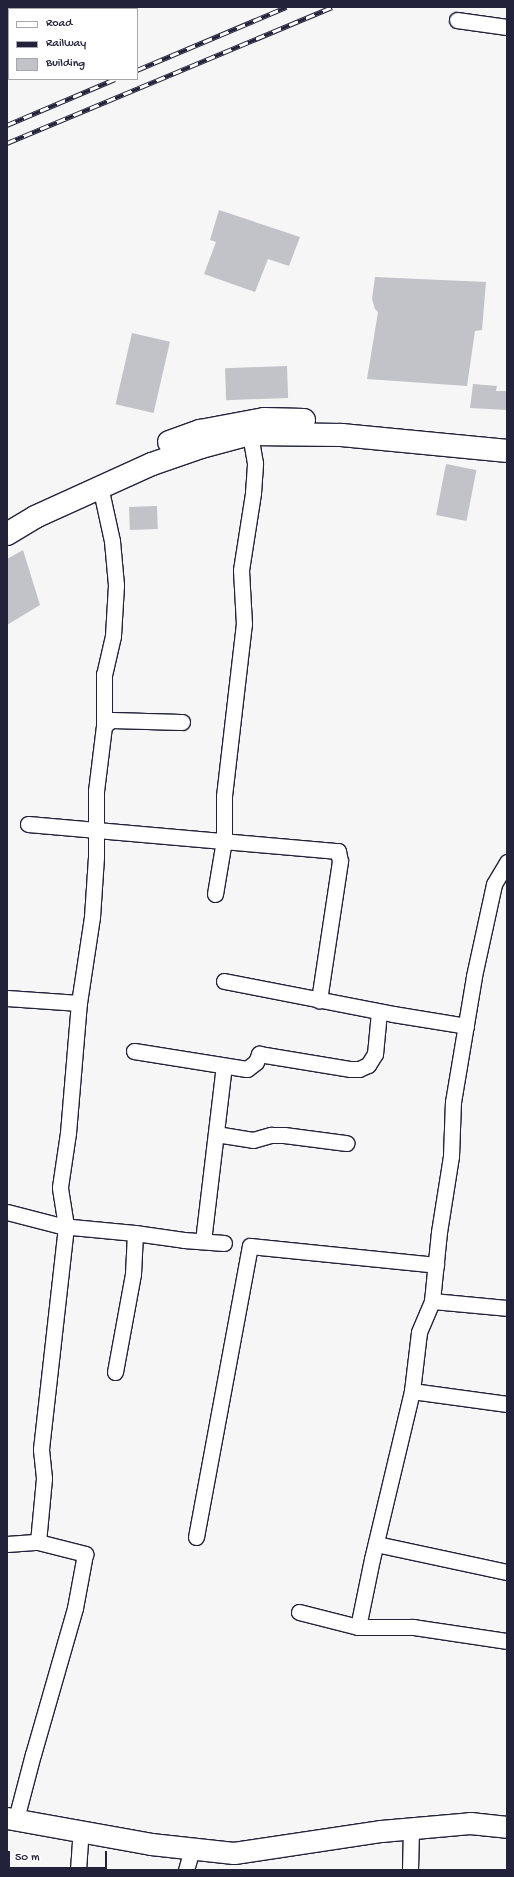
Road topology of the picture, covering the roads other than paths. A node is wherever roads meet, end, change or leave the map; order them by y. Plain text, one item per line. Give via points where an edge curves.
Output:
1 (457, 20) dead end
2 (507, 27) edge
3 (250, 434) junction
4 (507, 436) edge
5 (507, 451) edge
6 (100, 486) junction
7 (7, 518) edge
8 (7, 534) edge
9 (182, 722) dead end
10 (104, 726) junction
11 (28, 824) dead end
12 (96, 831) junction
13 (224, 840) junction
14 (507, 862) edge
15 (215, 894) dead end
16 (224, 981) dead end
17 (7, 998) edge
18 (318, 1000) junction
19 (79, 1003) junction
20 (380, 1012) junction
21 (466, 1026) junction
22 (134, 1051) dead end
23 (224, 1066) junction
24 (216, 1134) junction
25 (346, 1143) dead end
26 (7, 1212) edge
27 (66, 1226) junction
28 (135, 1233) junction
29 (203, 1241) junction
30 (224, 1243) dead end
31 (436, 1265) junction
32 (432, 1301) junction
33 (507, 1308) edge
34 (115, 1372) dead end
35 (412, 1391) junction
36 (507, 1404) edge
37 (196, 1537) dead end
38 (38, 1542) junction
39 (7, 1544) edge
40 (376, 1544) junction
41 (507, 1572) edge
42 (298, 1612) dead end
43 (358, 1627) junction
44 (507, 1641) edge
45 (12, 1819) edge
46 (507, 1827) edge
47 (411, 1828) junction
48 (81, 1831) junction
49 (192, 1849) junction
50 (78, 1870) edge
51 (186, 1870) edge
52 (410, 1870) edge

1 - 2 street
3 - 5 main road via 342,435
3 - 6 main road via 194,449
3 - 13 street via 255,462 253,493 241,570 244,624 224,796
4 - 7 main road via 364,423 264,419 200,431 164,444 96,472
6 - 8 main road via 35,517
6 - 10 street via 112,541 116,585 113,636 104,674
9 - 10 street via 111,720
10 - 12 street via 96,791
11 - 12 street
12 - 13 street
12 - 19 street via 92,917
13 - 15 street
13 - 18 street via 338,851 340,861
14 - 21 street via 494,884
16 - 18 street
17 - 19 street
18 - 20 street
19 - 27 street via 68,1134 60,1187
20 - 21 street
20 - 23 street via 375,1054 368,1065 360,1069 259,1054 256,1062 247,1069
21 - 31 street via 453,1102 451,1156
22 - 23 street
23 - 24 street
24 - 25 street via 253,1140 271,1135
24 - 29 street
26 - 27 street
27 - 28 street
27 - 38 street via 41,1449 44,1478
28 - 29 street
28 - 34 street via 133,1274
29 - 30 street
31 - 32 street
31 - 37 street via 250,1246
32 - 33 street
32 - 35 street via 419,1332
35 - 36 street
35 - 40 street
38 - 39 street
38 - 45 street via 85,1554 75,1608
40 - 41 street
40 - 43 street
42 - 43 street
43 - 44 street via 413,1627
45 - 48 street
46 - 47 street via 470,1823
47 - 49 street via 234,1853
47 - 52 street
48 - 49 street
48 - 50 street
49 - 51 street

